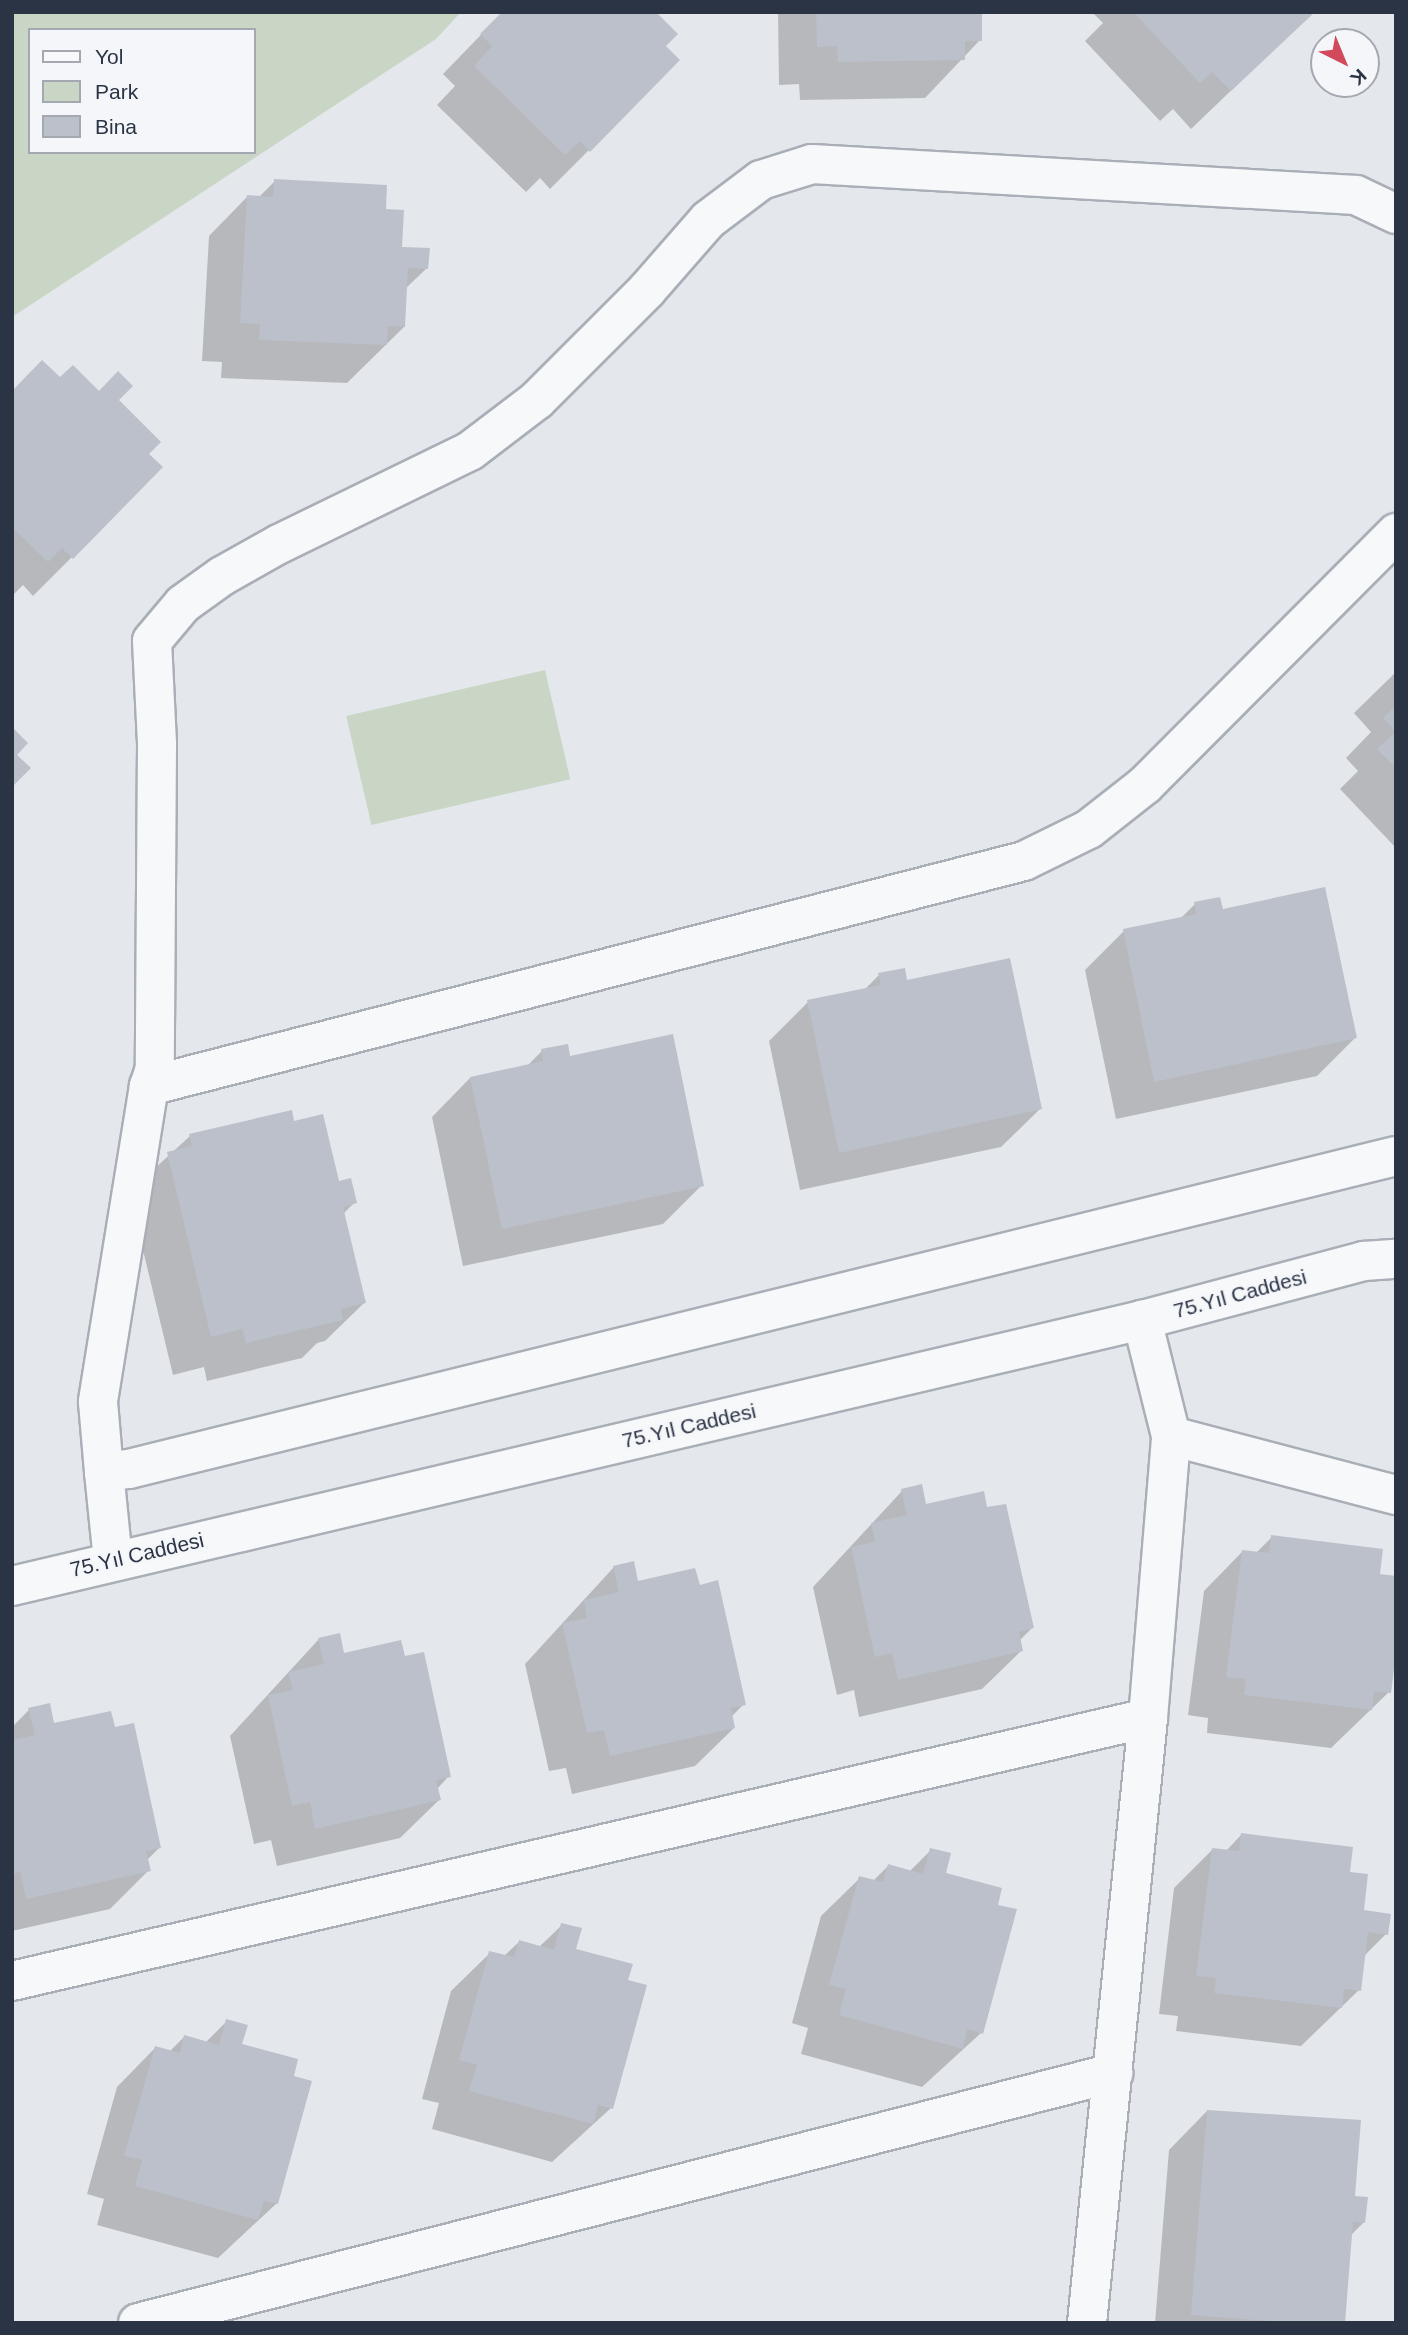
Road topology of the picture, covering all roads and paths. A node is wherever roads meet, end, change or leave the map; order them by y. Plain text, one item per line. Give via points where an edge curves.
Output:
1 (1396, 214) edge
2 (1396, 533) edge
3 (149, 1086) junction
4 (1396, 1156) edge
5 (1385, 1261) edge
6 (1142, 1320) junction
7 (1171, 1436) junction
8 (104, 1472) junction
9 (1396, 1495) edge
10 (113, 1561) junction
11 (12, 1586) edge
12 (1148, 1718) junction
13 (12, 1981) edge
14 (1113, 2073) junction
15 (138, 2323) edge
16 (1087, 2323) edge

1 - 3 street via 1356,195 812,164 761,180 708,220 647,290 537,400 489,437 470,451 222,576 183,604 152,641 157,745 155,1068
2 - 3 street via 1145,785 1089,829 1024,861
3 - 8 street via 99,1402
4 - 8 street
5 - 6 street, 75.Yıl Caddesi
6 - 7 street
6 - 10 street, 75.Yıl Caddesi
7 - 9 street
7 - 12 street
8 - 10 street
10 - 11 street, 75.Yıl Caddesi
12 - 13 street
12 - 14 street
14 - 15 street
14 - 16 street

